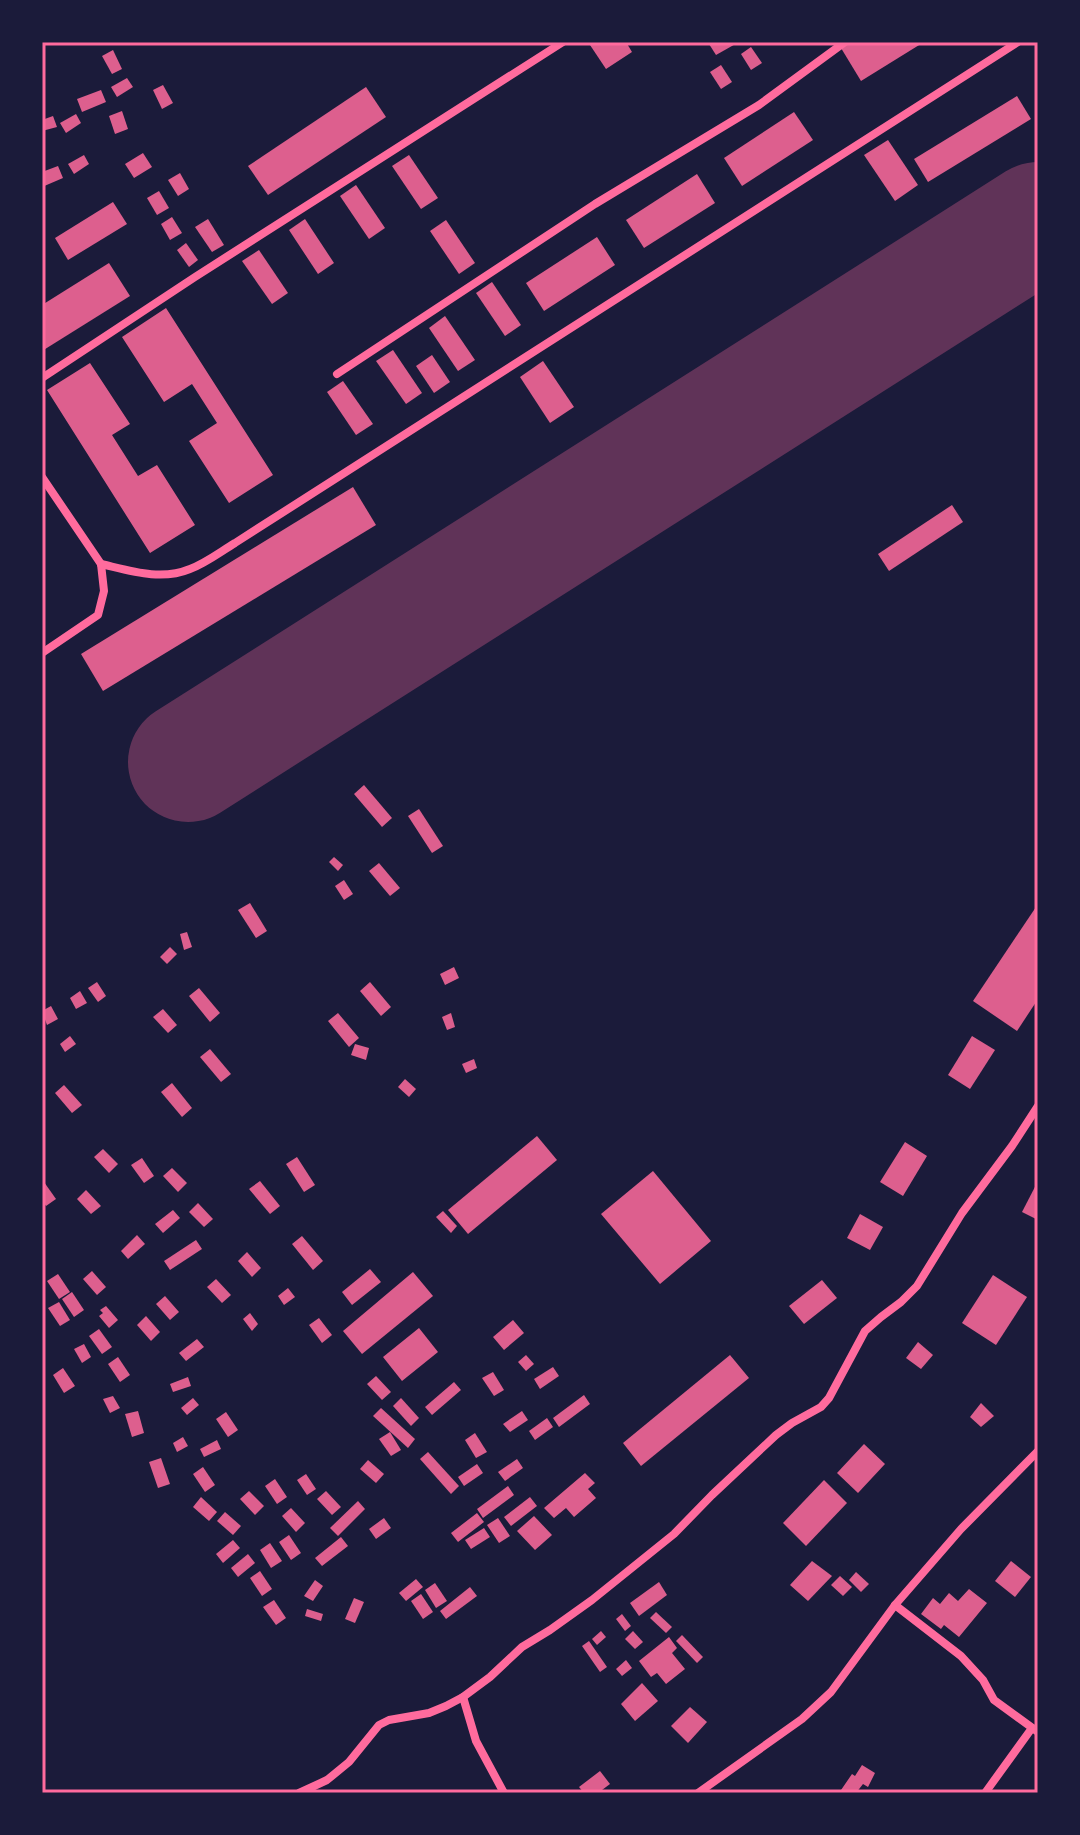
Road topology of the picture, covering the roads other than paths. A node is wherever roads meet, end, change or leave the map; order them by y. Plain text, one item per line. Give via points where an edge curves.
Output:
1 (563, 42) edge
2 (845, 42) edge
3 (1018, 42) edge
4 (337, 374) dead end
5 (42, 378) edge
6 (42, 477) edge
7 (101, 564) junction
8 (42, 653) edge
9 (1038, 1106) edge
10 (1038, 1451) edge
11 (895, 1605) junction
12 (463, 1697) junction
13 (1035, 1730) edge
14 (299, 1793) edge
15 (504, 1793) edge
16 (698, 1793) edge
17 (985, 1793) edge

1 - 5 street
2 - 4 street via 759,105 595,204
3 - 7 street via 192,569 158,576
6 - 7 street
7 - 8 street via 104,591 98,615
9 - 12 street via 917,1286 865,1331 821,1407 776,1435 663,1544
10 - 11 street
11 - 13 street via 961,1656 994,1700
11 - 16 street via 831,1692
12 - 14 street via 429,1713 379,1725 349,1762
12 - 15 street via 476,1741
13 - 17 street

